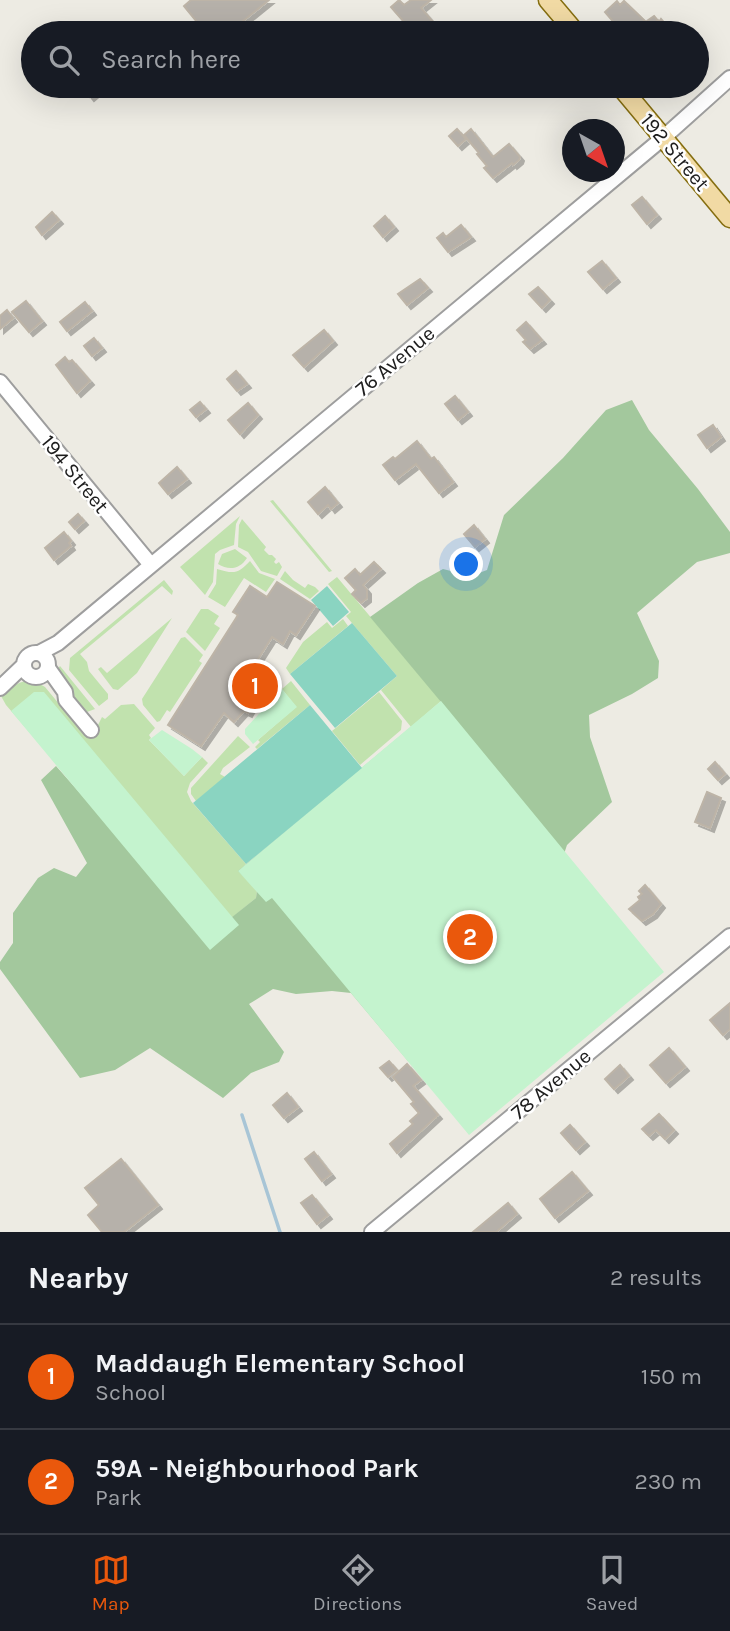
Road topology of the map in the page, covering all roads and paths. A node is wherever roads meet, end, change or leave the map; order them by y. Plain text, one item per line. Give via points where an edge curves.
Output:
1 (548, 0) edge
2 (566, 21) edge
3 (730, 78) edge
4 (709, 97) edge
5 (630, 98) edge
6 (708, 98) edge
7 (663, 138) junction
8 (730, 218) edge
9 (0, 382) edge
10 (151, 565) junction
11 (37, 666) junction
12 (5, 685) edge
13 (91, 730) dead end
14 (730, 936) edge
15 (372, 1232) edge

1 - 2 main road
3 - 4 street, 76 Avenue
5 - 7 main road, 192 Street
6 - 7 street, 76 Avenue
7 - 8 main road, 192 Street
7 - 10 street, 76 Avenue
9 - 10 street, 194 Street
10 - 11 street, 76 Avenue
11 - 12 street, 76 Avenue
11 - 13 street via 65,692 66,700
14 - 15 street, 78 Avenue

